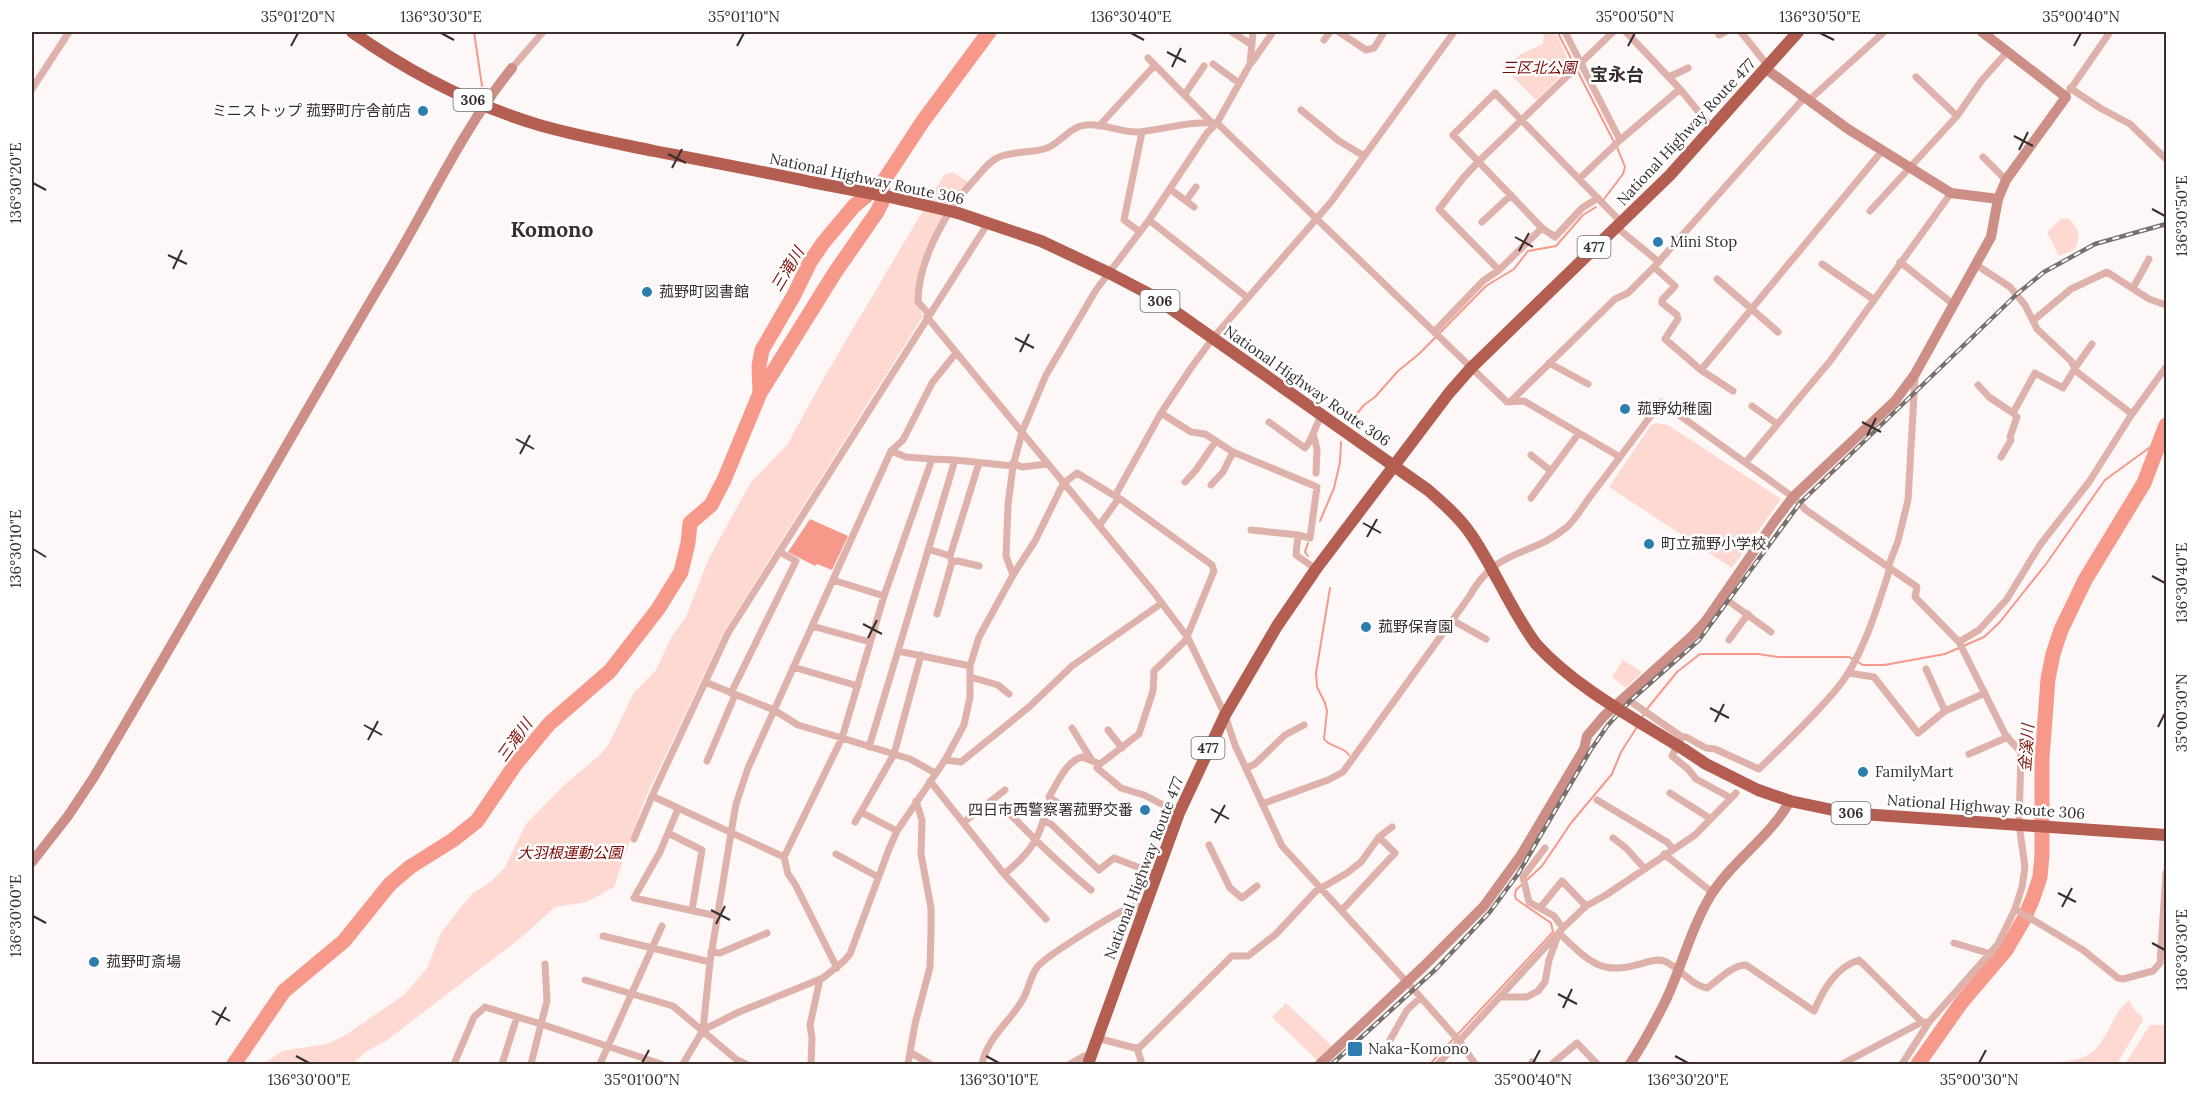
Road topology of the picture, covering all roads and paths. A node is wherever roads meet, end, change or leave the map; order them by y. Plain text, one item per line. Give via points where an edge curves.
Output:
1 (69, 32) edge
2 (352, 32) edge
3 (543, 32) edge
4 (1232, 32) edge
5 (1253, 32) edge
6 (1273, 32) edge
7 (1330, 32) edge
8 (1339, 32) edge
9 (1384, 32) edge
10 (1454, 32) edge
11 (1563, 32) edge
12 (1613, 32) edge
13 (1626, 32) edge
14 (1741, 32) edge
15 (1798, 32) edge
16 (1884, 32) edge
17 (1982, 32) edge
18 (2110, 32) edge
19 (1324, 40) dead end
20 (1252, 45) junction
21 (2007, 52) junction
22 (1148, 58) dead end
23 (1213, 64) dead end
24 (1250, 64) junction
25 (1580, 64) junction
26 (1155, 65) junction
27 (1204, 66) dead end
28 (1767, 67) junction
29 (512, 68) joint
30 (1688, 68) dead end
31 (1669, 77) junction
32 (1916, 77) dead end
33 (1239, 83) junction
34 (32, 89) edge
35 (1680, 89) junction
36 (2068, 93) junction
37 (1185, 94) junction
38 (1806, 100) junction
39 (484, 105) junction
40 (1301, 110) dead end
41 (1957, 116) junction
42 (1522, 120) junction
43 (1214, 122) junction
44 (1099, 126) junction
45 (1712, 128) junction
46 (1142, 132) junction
47 (1620, 140) junction
48 (1882, 151) junction
49 (1364, 156) junction
50 (1983, 157) dead end
51 (2166, 159) edge
52 (1479, 161) junction
53 (1909, 168) junction
54 (1579, 179) junction
55 (2006, 180) junction
56 (1196, 187) dead end
57 (1170, 189) junction
58 (1951, 193) junction
59 (1511, 195) junction
60 (1598, 198) junction
61 (1998, 199) junction
62 (1186, 201) junction
63 (1194, 207) dead end
64 (1870, 211) dead end
65 (1317, 218) junction
66 (1149, 220) junction
67 (1482, 222) dead end
68 (988, 223) junction
69 (1621, 227) junction
70 (1542, 228) junction
71 (1140, 232) junction
72 (2149, 259) dead end
73 (1900, 262) junction
74 (1822, 264) dead end
75 (1975, 264) junction
76 (1657, 265) junction
77 (1499, 270) junction
78 (1109, 273) junction
79 (1717, 279) dead end
80 (2133, 288) junction
81 (1248, 298) junction
82 (1873, 299) junction
83 (1953, 304) junction
84 (2166, 305) edge
85 (1751, 308) junction
86 (928, 316) junction
87 (2034, 320) junction
88 (1778, 332) dead end
89 (1436, 335) junction
90 (1213, 338) junction
91 (2092, 344) dead end
92 (956, 354) junction
93 (1550, 363) junction
94 (2166, 367) edge
95 (1471, 368) junction
96 (2075, 368) junction
97 (1701, 370) junction
98 (1915, 374) junction
99 (1588, 384) dead end
100 (1978, 385) dead end
101 (1733, 391) dead end
102 (1512, 400) junction
103 (1752, 406) dead end
104 (1161, 413) junction
105 (2013, 413) junction
106 (2132, 414) junction
107 (1322, 416) junction
108 (1269, 422) dead end
109 (1777, 424) junction
110 (1022, 432) junction
111 (1579, 433) junction
112 (1314, 437) junction
113 (1216, 441) junction
114 (891, 451) junction
115 (1233, 452) junction
116 (1531, 455) dead end
117 (1620, 457) junction
118 (2001, 457) dead end
119 (932, 459) junction
120 (955, 460) junction
121 (1746, 462) junction
122 (979, 463) junction
123 (1047, 464) junction
124 (1013, 465) junction
125 (1394, 466) junction
126 (1551, 471) junction
127 (1316, 473) dead end
128 (1185, 482) dead end
129 (1063, 484) junction
130 (1211, 485) dead end
131 (1117, 497) junction
132 (1793, 497) junction
133 (1531, 498) dead end
134 (1099, 526) junction
135 (1251, 530) dead end
136 (1298, 535) junction
137 (928, 549) junction
138 (780, 552) junction
139 (951, 560) junction
140 (979, 566) dead end
141 (1491, 567) junction
142 (1889, 567) junction
143 (1316, 568) junction
144 (1012, 575) junction
145 (833, 580) junction
146 (884, 596) junction
147 (1723, 597) junction
148 (1162, 603) junction
149 (938, 614) dead end
150 (1748, 614) junction
151 (1452, 620) junction
152 (812, 626) junction
153 (1771, 632) dead end
154 (1188, 638) junction
155 (1486, 639) dead end
156 (1729, 640) dead end
157 (870, 642) junction
158 (1959, 643) junction
159 (898, 651) junction
160 (921, 655) junction
161 (970, 666) junction
162 (793, 667) junction
163 (1850, 669) junction
164 (1926, 669) dead end
165 (970, 677) junction
166 (705, 682) junction
167 (858, 686) junction
168 (1985, 693) junction
169 (733, 694) junction
170 (1009, 694) dead end
171 (1624, 697) junction
172 (774, 710) junction
173 (1945, 711) junction
174 (1225, 715) junction
175 (1304, 725) dead end
176 (1072, 728) dead end
177 (1108, 730) dead end
178 (1682, 737) junction
179 (2008, 737) junction
180 (842, 738) junction
181 (869, 747) junction
182 (1122, 748) junction
183 (894, 754) junction
184 (1969, 754) dead end
185 (945, 760) junction
186 (1091, 760) junction
187 (707, 761) dead end
188 (1100, 764) junction
189 (1246, 768) junction
190 (935, 773) junction
191 (930, 781) junction
192 (1005, 790) dead end
193 (1670, 793) dead end
194 (652, 796) junction
195 (1051, 798) junction
196 (1597, 800) dead end
197 (916, 801) junction
198 (1790, 801) junction
199 (1262, 804) junction
200 (678, 809) junction
201 (861, 812) junction
202 (1009, 813) dead end
203 (1072, 813) dead end
204 (1179, 813) junction
205 (1711, 819) junction
206 (1043, 821) junction
207 (855, 822) dead end
208 (964, 822) junction
209 (2024, 825) junction
210 (1392, 827) dead end
211 (897, 831) junction
212 (668, 833) junction
213 (730, 833) junction
214 (2166, 835) edge
215 (1379, 837) junction
216 (1613, 838) dead end
217 (634, 839) dead end
218 (1037, 840) junction
219 (1209, 845) dead end
220 (1545, 848) dead end
221 (1673, 849) junction
222 (836, 854) dead end
223 (1664, 854) junction
224 (784, 858) junction
225 (32, 859) edge
226 (1644, 868) junction
227 (2166, 873) edge
228 (1004, 874) junction
229 (1156, 874) junction
230 (878, 876) junction
231 (1257, 885) dead end
232 (1321, 887) junction
233 (1091, 890) dead end
234 (1713, 893) junction
235 (1586, 906) junction
236 (1143, 908) junction
237 (1540, 908) junction
238 (692, 910) junction
239 (1342, 910) junction
240 (2017, 910) junction
241 (717, 916) junction
242 (1046, 919) dead end
243 (662, 926) dead end
244 (1561, 931) junction
245 (767, 933) dead end
246 (603, 936) dead end
247 (1954, 944) dead end
248 (651, 949) junction
249 (711, 952) junction
250 (1991, 954) junction
251 (710, 962) junction
252 (544, 964) dead end
253 (837, 968) junction
254 (1678, 970) junction
255 (820, 979) junction
256 (585, 980) dead end
257 (1407, 982) junction
258 (631, 994) junction
259 (1501, 997) junction
260 (1420, 998) junction
261 (517, 1017) junction
262 (1926, 1022) junction
263 (541, 1024) junction
264 (703, 1030) junction
265 (1097, 1038) junction
266 (1390, 1040) dead end
267 (1459, 1042) junction
268 (608, 1046) junction
269 (1137, 1048) junction
270 (910, 1052) junction
271 (1089, 1060) edge
272 (651, 1062) edge
273 (1635, 1062) edge
274 (454, 1065) edge
275 (502, 1065) edge
276 (531, 1065) edge
277 (600, 1065) edge
278 (661, 1065) edge
279 (683, 1065) edge
280 (746, 1065) edge
281 (811, 1065) edge
282 (908, 1065) edge
283 (930, 1065) edge
284 (982, 1065) edge
285 (1070, 1065) edge
286 (1142, 1065) edge
287 (1320, 1065) edge
288 (1438, 1065) edge
289 (1475, 1065) edge
290 (1552, 1065) edge
291 (1598, 1065) edge
292 (1842, 1065) edge
293 (1902, 1065) edge

1 - 34 street
2 - 39 highway, National Highway Route 306 / 306 via 414,72
3 - 29 street
4 - 20 street
5 - 20 street
6 - 24 street
7 - 19 street
8 - 9 street via 1366,50 1374,48
10 - 49 street
11 - 25 street
12 - 25 street
13 - 31 street
14 - 28 street
15 - 28 highway, National Highway Route 477 / 477
16 - 38 street
17 - 21 street
18 - 36 street
20 - 24 street
21 - 36 street
21 - 41 street
22 - 26 street
23 - 33 street
24 - 33 street
25 - 42 street
25 - 47 street
26 - 37 street
26 - 44 street
27 - 37 street
28 - 38 street
28 - 45 highway, National Highway Route 477 / 477
29 - 39 street
30 - 31 street
31 - 35 street
32 - 41 street
33 - 43 street
35 - 45 street
35 - 47 street
36 - 51 street via 2130,124
36 - 55 street
37 - 43 street
38 - 48 street
38 - 76 street
39 - 68 highway, National Highway Route 306 / 306, bridge via 574,134 890,197
39 - 225 street via 99,769 68,816
40 - 49 street
41 - 53 street
42 - 52 street
42 - 52 street via 1495,93 1453,135
42 - 54 street
43 - 46 street
43 - 57 street
43 - 65 street
44 - 46 street
44 - 86 street via 1084,125 1045,149 997,158 971,183 945,220 922,271 918,302
45 - 69 highway, National Highway Route 477 / 477
46 - 71 street via 1124,220
47 - 54 street
48 - 53 street
48 - 85 street
49 - 65 street
50 - 55 street
52 - 59 street
52 - 77 street via 1439,209
53 - 58 street
53 - 64 street
54 - 60 street
55 - 61 street
56 - 62 street
57 - 62 street
57 - 66 street
58 - 61 street
58 - 73 street
59 - 67 street
59 - 70 street
60 - 69 street
60 - 70 street via 1582,208 1555,237
61 - 75 street via 1991,237
62 - 63 street
65 - 81 street
65 - 89 street
66 - 71 street
66 - 81 street
68 - 78 highway, National Highway Route 306 / 306 via 1041,241
68 - 86 street
69 - 76 street
69 - 95 highway, National Highway Route 477 / 477
70 - 77 street
71 - 78 street
72 - 80 street
73 - 82 street
73 - 83 street
74 - 82 street
75 - 83 street
75 - 87 street via 2010,286
76 - 93 street via 1628,293 1615,299
76 - 97 street via 1675,286 1662,300 1678,319 1665,339
77 - 89 street via 1483,280
78 - 90 highway, National Highway Route 306 / 306 via 1153,296
78 - 110 street via 1046,375
79 - 85 street
80 - 84 street
80 - 87 street via 2107,272 2070,289
81 - 90 street
82 - 109 street via 1831,360
83 - 98 street
85 - 88 street
85 - 97 street
86 - 92 street
86 - 138 street
87 - 96 street via 2042,334
89 - 95 street
90 - 104 street
90 - 107 highway, National Highway Route 306 / 306
91 - 96 street
92 - 110 street
92 - 114 street via 932,383 903,440
93 - 99 street
93 - 102 street
94 - 106 street
95 - 102 street via 1507,402
95 - 125 highway, National Highway Route 477 / 477
96 - 105 street via 2063,388 2035,373
96 - 106 street
97 - 101 street
98 - 132 street via 1894,401
98 - 142 street via 1908,500
100 - 105 street
102 - 111 street via 1524,401
103 - 109 street
104 - 113 street via 1191,432
104 - 131 street
105 - 118 street via 2017,417 2011,440
106 - 158 street via 2100,467 2040,545 1996,613
107 - 112 street via 1314,427
107 - 125 highway, National Highway Route 306 / 306
108 - 112 street via 1305,448
109 - 121 street
110 - 123 street
110 - 124 street
111 - 117 street
111 - 126 street
112 - 127 street
113 - 115 street
113 - 128 street
114 - 119 street via 906,457
114 - 145 street
115 - 130 street
115 - 136 street via 1317,487 1310,538
116 - 126 street
117 - 121 street via 1661,402
117 - 141 street via 1567,527
119 - 120 street
119 - 146 street
120 - 122 street
120 - 137 street
121 - 132 street
122 - 124 street
122 - 139 street
123 - 124 street
123 - 129 street
124 - 144 street via 1006,556
125 - 141 highway, National Highway Route 306 / 306 via 1459,519
125 - 143 highway, National Highway Route 477 / 477
126 - 133 street
129 - 131 street via 1077,473
129 - 134 street
129 - 144 street via 1035,541
131 - 134 street
131 - 154 street via 1212,565 1214,571
132 - 142 street
132 - 147 street
134 - 148 street
135 - 136 street
136 - 143 street via 1296,555
137 - 139 street
137 - 159 street
138 - 166 street via 728,633
138 - 169 street via 796,561
139 - 140 street
139 - 149 street
141 - 151 street
141 - 198 highway, National Highway Route 306 / 306, bridge via 1513,611 1536,644 1577,681 1732,778
142 - 158 street via 1917,587 1914,597
142 - 163 street via 1869,628
143 - 174 highway, National Highway Route 477 / 477
144 - 161 street via 979,637
145 - 146 street
145 - 152 street
146 - 157 street
147 - 150 street
147 - 171 street via 1692,636
148 - 154 street
148 - 185 street via 1072,666 961,762
150 - 153 street
150 - 156 street
151 - 155 street
151 - 199 street via 1343,772
152 - 157 street
152 - 162 street
154 - 174 street
154 - 182 street via 1156,667 1142,728
157 - 167 street
158 - 168 street
159 - 160 street
159 - 181 street
160 - 161 street
160 - 183 street
161 - 165 street
162 - 167 street
162 - 172 street
163 - 173 street via 1874,677 1918,733
163 - 178 street via 1839,686 1759,769
164 - 173 street
165 - 170 street
165 - 185 street via 964,725
166 - 169 street
166 - 194 street
167 - 180 street
168 - 173 street
168 - 179 street
169 - 172 street
169 - 187 street
171 - 178 street
171 - 257 street via 1587,736 1584,749 1521,855 1484,906
172 - 180 street via 798,725
172 - 213 street via 743,781
174 - 189 street
174 - 204 highway, National Highway Route 477 / 477
175 - 189 street via 1285,735
176 - 186 street
177 - 182 street
178 - 205 street via 1673,752 1675,760 1696,779 1734,796
179 - 184 street
179 - 209 street via 2021,752
180 - 181 street
180 - 224 street
181 - 183 street
182 - 188 street
183 - 190 street
183 - 201 street
185 - 190 street
186 - 188 street
186 - 195 street via 1074,760
188 - 204 street via 1097,768 1121,788
189 - 199 street
190 - 191 street
191 - 197 street
191 - 208 street
192 - 208 street
193 - 205 street
194 - 200 street
194 - 217 street
195 - 203 street
195 - 206 street
196 - 221 street
197 - 211 street
197 - 270 street via 922,820 921,854 931,908 931,932 930,967
198 - 209 highway, National Highway Route 306 / 306 via 1847,813
198 - 234 street via 1782,816
199 - 232 street via 1282,846
200 - 212 street
200 - 213 street
201 - 207 street
201 - 211 street
202 - 218 street
204 - 229 highway, National Highway Route 477 / 477
205 - 221 street
206 - 218 street
206 - 229 street via 1051,824 1099,870 1114,858
208 - 228 street
209 - 214 highway, National Highway Route 306 / 306
209 - 240 street via 2025,867
210 - 215 street
211 - 230 street
212 - 238 street via 702,850
212 - 238 street via 634,898
213 - 224 street
213 - 241 street
215 - 232 street via 1361,862
215 - 239 street via 1395,854
216 - 226 street
218 - 228 street
218 - 233 street via 1054,860
219 - 231 street via 1230,888 1242,898
220 - 237 street via 1523,877 1529,902
221 - 223 street
222 - 230 street
223 - 226 street
223 - 234 street
224 - 253 street via 788,874
226 - 235 street
227 - 240 street via 2160,963 2153,971 2123,979
228 - 242 street
229 - 236 highway, National Highway Route 477 / 477
230 - 253 street via 853,948
232 - 239 street
232 - 269 street via 1276,934 1248,956 1232,956
234 - 254 street
235 - 237 street via 1562,881
235 - 244 street
236 - 265 highway, National Highway Route 477 / 477
236 - 284 street via 1136,906 1119,912 1041,963 1021,1003 989,1045
237 - 244 street via 1554,916
238 - 241 street
239 - 257 street
240 - 250 street
241 - 249 street
243 - 248 street
244 - 254 street via 1596,966 1620,970 1658,960
244 - 259 street
244 - 259 street via 1545,982 1538,991 1531,996
245 - 249 street via 720,953
246 - 248 street
247 - 250 street
248 - 251 street
248 - 258 street
249 - 251 street
250 - 262 street
251 - 264 street
252 - 263 street via 547,1001
253 - 255 street
254 - 262 street via 1707,988 1733,969 1746,965 1814,1011 1833,978 1859,960
254 - 273 street
255 - 264 street
255 - 281 street via 810,1024
256 - 258 street
257 - 260 street
257 - 287 street
258 - 264 street via 673,1006
258 - 268 street
259 - 267 street
260 - 266 street via 1407,1010
260 - 267 street
261 - 263 street
261 - 274 street via 485,1007 474,1017
261 - 275 street
262 - 292 street
262 - 293 street
263 - 268 street
263 - 276 street
264 - 279 street
264 - 280 street
265 - 269 street
265 - 271 highway, National Highway Route 477 / 477
267 - 288 street
267 - 289 street
268 - 272 street
268 - 277 street
269 - 286 street
270 - 282 street
270 - 283 street
271 - 285 street via 1084,1056
272 - 278 street
290 - 291 street via 1577,1043

